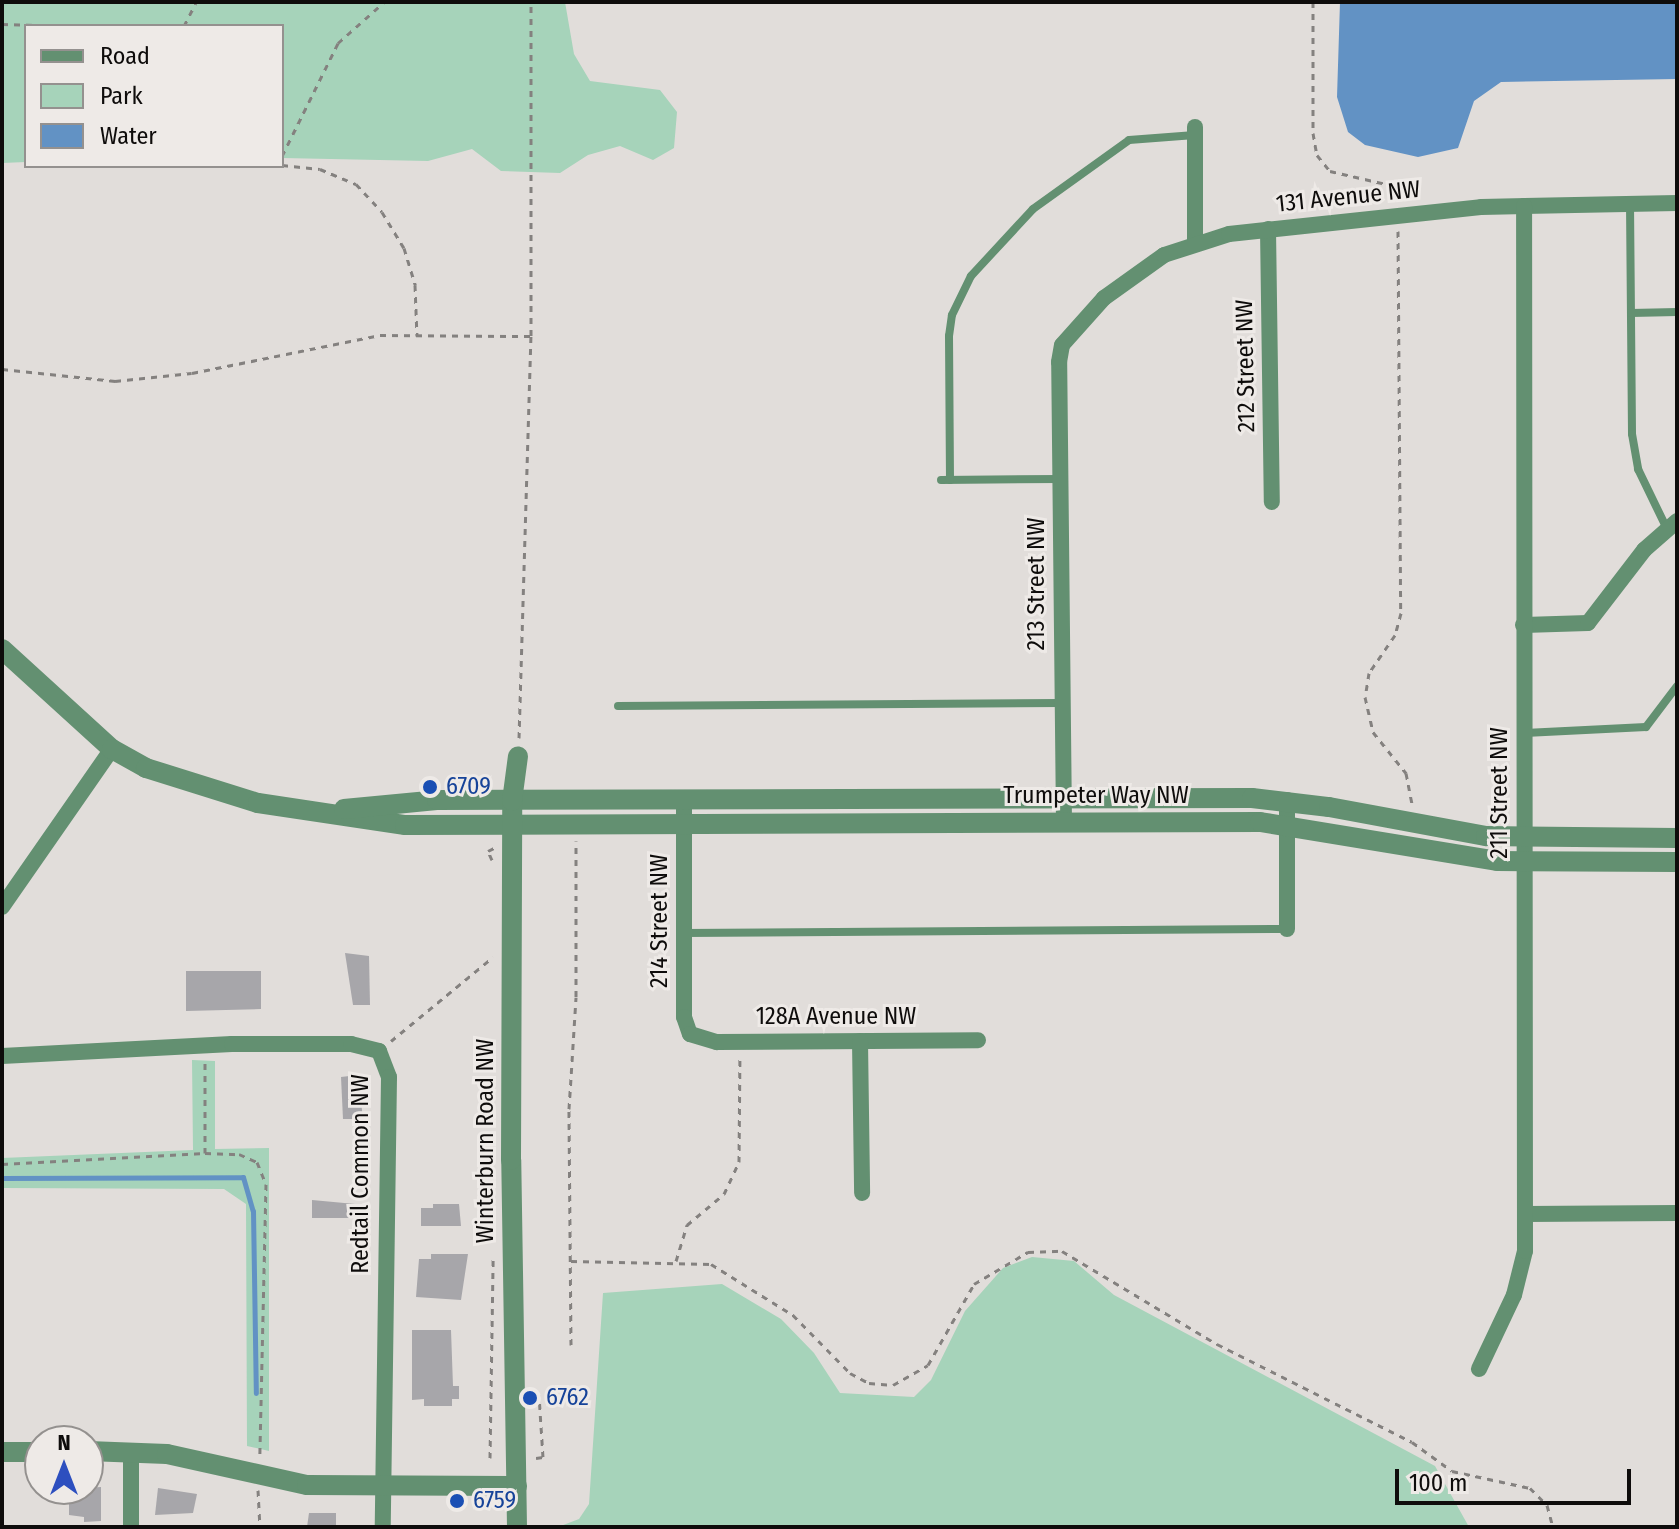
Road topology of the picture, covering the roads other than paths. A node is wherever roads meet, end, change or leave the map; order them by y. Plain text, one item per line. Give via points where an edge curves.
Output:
1 (1195, 131) joint
2 (1630, 203) junction
3 (1677, 203) edge
4 (1524, 206) junction
5 (1268, 229) junction
6 (1195, 241) junction
7 (1677, 312) edge
8 (1631, 313) junction
9 (1062, 345) joint
10 (1060, 479) junction
11 (1272, 502) dead end
12 (1672, 525) edge
13 (1523, 625) junction
14 (2, 649) edge
15 (1677, 686) edge
16 (1061, 703) junction
17 (618, 706) dead end
18 (1524, 733) junction
19 (112, 749) junction
20 (518, 756) road end
21 (1064, 798) junction
22 (684, 800) junction
23 (1287, 800) junction
24 (512, 801) junction
25 (317, 812) junction
26 (684, 823) junction
27 (1064, 823) junction
28 (512, 825) junction
29 (1286, 825) junction
30 (1677, 838) edge
31 (1525, 839) junction
32 (1677, 862) edge
33 (1525, 863) junction
34 (2, 907) edge
35 (1287, 929) joint
36 (684, 933) junction
37 (695, 1038) joint
38 (978, 1040) dead end
39 (860, 1041) junction
40 (2, 1056) edge
41 (862, 1193) dead end
42 (1677, 1213) edge
43 (1526, 1214) junction
44 (1479, 1369) dead end
45 (104, 1451) edge
46 (2, 1452) edge
47 (24, 1452) edge
48 (131, 1452) junction
49 (383, 1485) junction
50 (517, 1486) junction
51 (131, 1527) edge
52 (383, 1527) edge
53 (517, 1527) edge

1 - 6 street
1 - 10 lane via 1129,140 1033,209 971,276 952,315 946,480
2 - 3 street, 131 Avenue NW
2 - 4 street, 131 Avenue NW
2 - 8 lane
4 - 5 street, 131 Avenue NW
4 - 13 street, 211 Street NW
5 - 6 street, 131 Avenue NW
5 - 11 street, 212 Street NW
6 - 9 street, 131 Avenue NW via 1131,276
7 - 8 lane
8 - 12 lane via 1634,454
9 - 10 street, 213 Street NW
10 - 16 street, 213 Street NW
12 - 13 street via 1644,550 1588,623
13 - 18 street, 211 Street NW
14 - 19 street, Trumpeter Way NW
15 - 18 lane via 1646,727
16 - 17 lane
16 - 21 street, 213 Street NW
18 - 31 street, 211 Street NW
19 - 25 street, Trumpeter Way NW via 195,787
19 - 34 street
20 - 24 street, Winterburn Road NW
21 - 22 street, Trumpeter Way NW
21 - 23 street, Trumpeter Way NW
21 - 27 street, 213 Street NW
22 - 24 street, Trumpeter Way NW
22 - 26 street, 214 Street NW
23 - 29 street
23 - 31 street, Trumpeter Way NW via 1468,834
24 - 25 street, Trumpeter Way NW via 404,801
24 - 28 street, Winterburn Road NW
25 - 28 street, Trumpeter Way NW via 405,825
26 - 27 street, Trumpeter Way NW
26 - 28 street, Trumpeter Way NW
26 - 36 street, 214 Street NW
27 - 29 street, Trumpeter Way NW
28 - 50 street, Winterburn Road NW
29 - 33 street, Trumpeter Way NW via 1444,855
29 - 35 street
30 - 31 street, Trumpeter Way NW
31 - 33 street, 211 Street NW
32 - 33 street, Trumpeter Way NW
33 - 43 street, 211 Street NW
35 - 36 lane
36 - 37 street, 214 Street NW via 685,1025
37 - 39 street, 128A Avenue NW
38 - 39 street, 128A Avenue NW
39 - 41 street
40 - 49 street, Redtail Common NW via 205,1045 351,1044 379,1051 389,1077
42 - 43 street
43 - 44 street, 211 Street NW via 1521,1274
45 - 48 street
46 - 47 street
48 - 49 street via 167,1454 284,1482
48 - 51 street
49 - 50 street
49 - 52 street, Redtail Common NW
50 - 53 street, Winterburn Road NW

